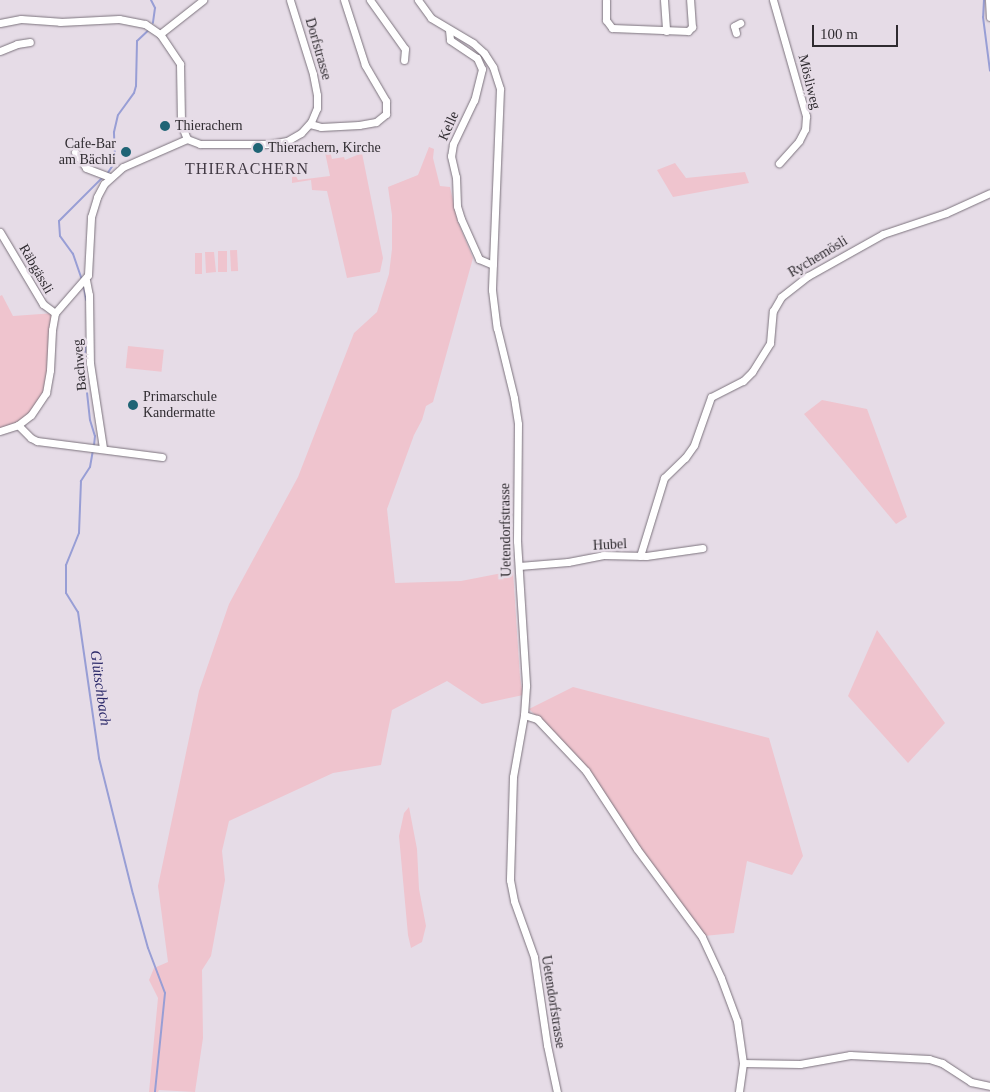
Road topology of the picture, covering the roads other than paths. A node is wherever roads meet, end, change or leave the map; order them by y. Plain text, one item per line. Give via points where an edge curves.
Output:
1 (203, 0) edge
2 (290, 0) edge
3 (344, 0) edge
4 (370, 0) edge
5 (418, 0) edge
6 (606, 0) edge
7 (664, 0) edge
8 (690, 0) edge
9 (773, 0) edge
10 (989, 0) edge
11 (990, 17) edge
12 (0, 23) edge
13 (740, 23) dead end
14 (449, 30) junction
15 (666, 31) junction
16 (736, 33) dead end
17 (160, 34) junction
18 (30, 42) dead end
19 (0, 51) edge
20 (408, 59) dead end
21 (310, 124) junction
22 (188, 139) junction
23 (75, 152) dead end
24 (779, 163) dead end
25 (108, 176) junction
26 (990, 193) edge
27 (0, 232) edge
28 (493, 265) junction
29 (86, 280) junction
30 (56, 313) junction
31 (18, 425) junction
32 (0, 431) edge
33 (100, 448) junction
34 (162, 456) dead end
35 (702, 548) dead end
36 (640, 556) junction
37 (518, 566) junction
38 (524, 716) junction
39 (743, 1063) junction
40 (990, 1086) edge
41 (557, 1092) edge
42 (739, 1092) edge

1 - 17 street
2 - 21 street, Dorfstrasse via 316,89 317,108
3 - 21 street via 365,65 386,101 386,114 376,122 351,127
4 - 20 street via 405,49
5 - 14 street, Uetendorfstrasse via 430,18
6 - 15 street via 606,20 612,28
7 - 15 street
8 - 15 street via 692,29
9 - 24 street, Mösliweg via 806,116 805,129 799,141
10 - 11 street
12 - 17 street via 21,19 60,22 129,19
13 - 16 street via 734,26
14 - 28 street, Uetendorfstrasse via 484,53 493,67 500,89
14 - 28 street, Kelle via 450,40 477,58 482,70 474,100 453,144 451,156 460,218 478,259
17 - 22 street via 180,64 180,121
18 - 19 street
21 - 22 street via 294,138 276,143 200,144
22 - 25 street
23 - 25 street via 86,168
25 - 29 street, Bachweg via 93,206
26 - 36 street, Rychemösli via 883,234 808,276 781,297 773,311 770,343 752,372 743,381 711,398 694,445 664,478
27 - 30 street, Räbgässli via 42,304
28 - 37 street, Uetendorfstrasse via 494,315 518,424
29 - 30 street
29 - 33 street, Bachweg via 90,363
30 - 31 street via 46,393 32,415
31 - 32 street
31 - 33 street via 37,441
33 - 34 street
35 - 36 street, Hubel
36 - 37 street, Hubel via 603,556
37 - 38 street, Uetendorfstrasse via 525,671
38 - 39 street via 538,719 586,771 637,849 702,938 732,1007
38 - 41 street, Uetendorfstrasse via 512,777 510,880 534,957
39 - 40 street via 800,1064 850,1056 929,1059 942,1063 971,1082
39 - 42 street

